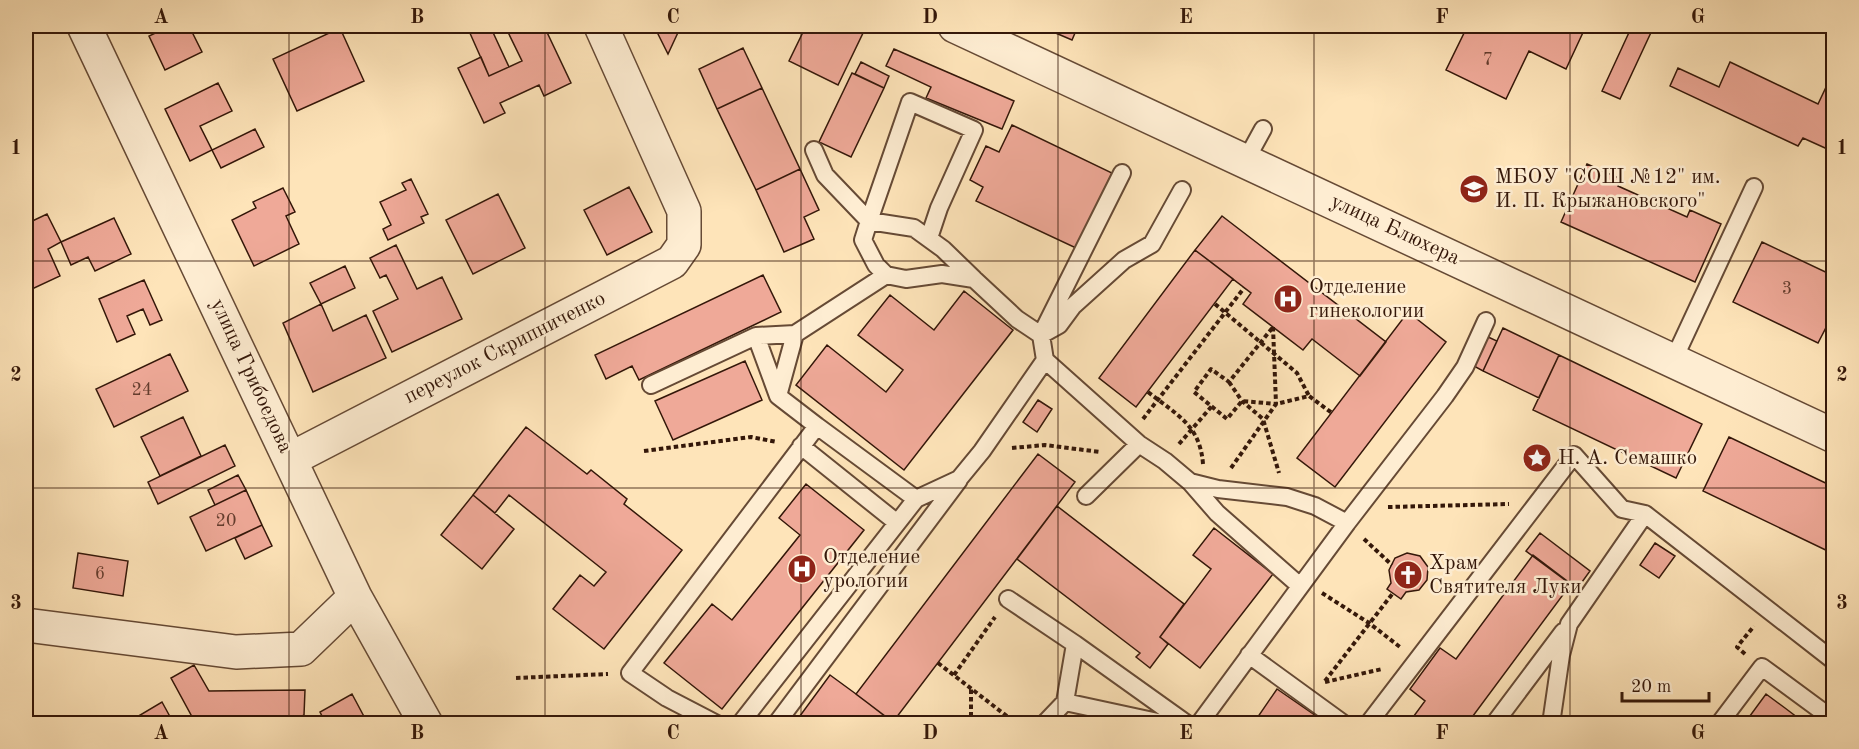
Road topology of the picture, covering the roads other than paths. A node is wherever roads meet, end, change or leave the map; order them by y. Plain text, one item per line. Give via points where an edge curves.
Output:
1 (84, 26) edge
2 (601, 26) edge
3 (955, 26) edge
4 (994, 34) edge
5 (1263, 129) dead end
6 (814, 150) dead end
7 (1246, 160) junction
8 (1122, 173) dead end
9 (1754, 187) dead end
10 (1182, 190) dead end
11 (869, 221) junction
12 (929, 238) junction
13 (886, 275) junction
14 (974, 279) junction
15 (1486, 321) dead end
16 (795, 334) junction
17 (1041, 335) junction
18 (756, 336) junction
19 (1045, 360) junction
20 (1673, 361) junction
21 (651, 385) dead end
22 (778, 396) junction
23 (817, 426) junction
24 (1833, 436) edge
25 (1132, 445) junction
26 (801, 446) junction
27 (291, 459) junction
28 (959, 479) junction
29 (1195, 483) junction
30 (1086, 496) dead end
31 (916, 499) junction
32 (1645, 514) junction
33 (896, 522) junction
34 (1347, 523) junction
35 (1300, 586) junction
36 (355, 597) junction
37 (1008, 599) road end
38 (1569, 624) junction
39 (26, 625) edge
40 (1075, 644) junction
41 (1249, 656) junction
42 (1833, 661) edge
43 (1065, 702) junction
44 (1833, 720) edge
45 (426, 723) edge
46 (717, 723) edge
47 (740, 723) edge
48 (776, 723) edge
49 (1044, 723) edge
50 (1167, 723) edge
51 (1187, 723) edge
52 (1199, 723) edge
53 (1344, 723) edge
54 (1368, 723) edge
55 (1494, 723) edge
56 (1551, 723) edge
57 (1719, 723) edge

1 - 27 street, улица Грибоедова
2 - 27 street, переулок Скрипниченко via 684,211 684,244 672,262
3 - 4 street, улица Блюхера
4 - 7 street, улица Блюхера
5 - 7 lane
6 - 11 lane via 825,175
7 - 20 street, улица Блюхера
8 - 17 lane
9 - 20 lane
10 - 17 lane via 1152,244 1124,260 1073,306 1059,324
11 - 12 lane via 914,228
11 - 12 lane via 910,102 974,130
11 - 13 lane via 863,240
12 - 14 lane
13 - 14 lane via 906,279 942,274
13 - 16 lane
14 - 17 lane via 1017,319
15 - 34 lane via 1445,396
16 - 18 lane
16 - 22 lane
17 - 19 lane
18 - 21 lane
18 - 22 lane
19 - 25 lane
19 - 28 lane
20 - 24 street, улица Блюхера
22 - 23 lane
23 - 26 lane
23 - 31 lane
25 - 29 lane via 1165,461
25 - 30 lane
26 - 33 lane
26 - 46 lane via 630,673 667,698
27 - 36 street, улица Грибоедова
28 - 31 lane
28 - 48 lane
29 - 34 lane via 1287,498 1315,506
29 - 35 lane via 1217,513
31 - 33 lane
32 - 38 lane
32 - 42 lane
32 - 54 lane via 1622,509 1574,454
33 - 47 lane
34 - 35 lane
35 - 41 lane
36 - 39 street via 301,649 236,652
36 - 45 street, улица Грибоедова
37 - 40 lane
38 - 55 lane
38 - 56 lane
40 - 43 lane
40 - 51 lane
41 - 52 lane
41 - 53 lane
43 - 49 lane
43 - 50 lane
44 - 57 lane via 1762,667

